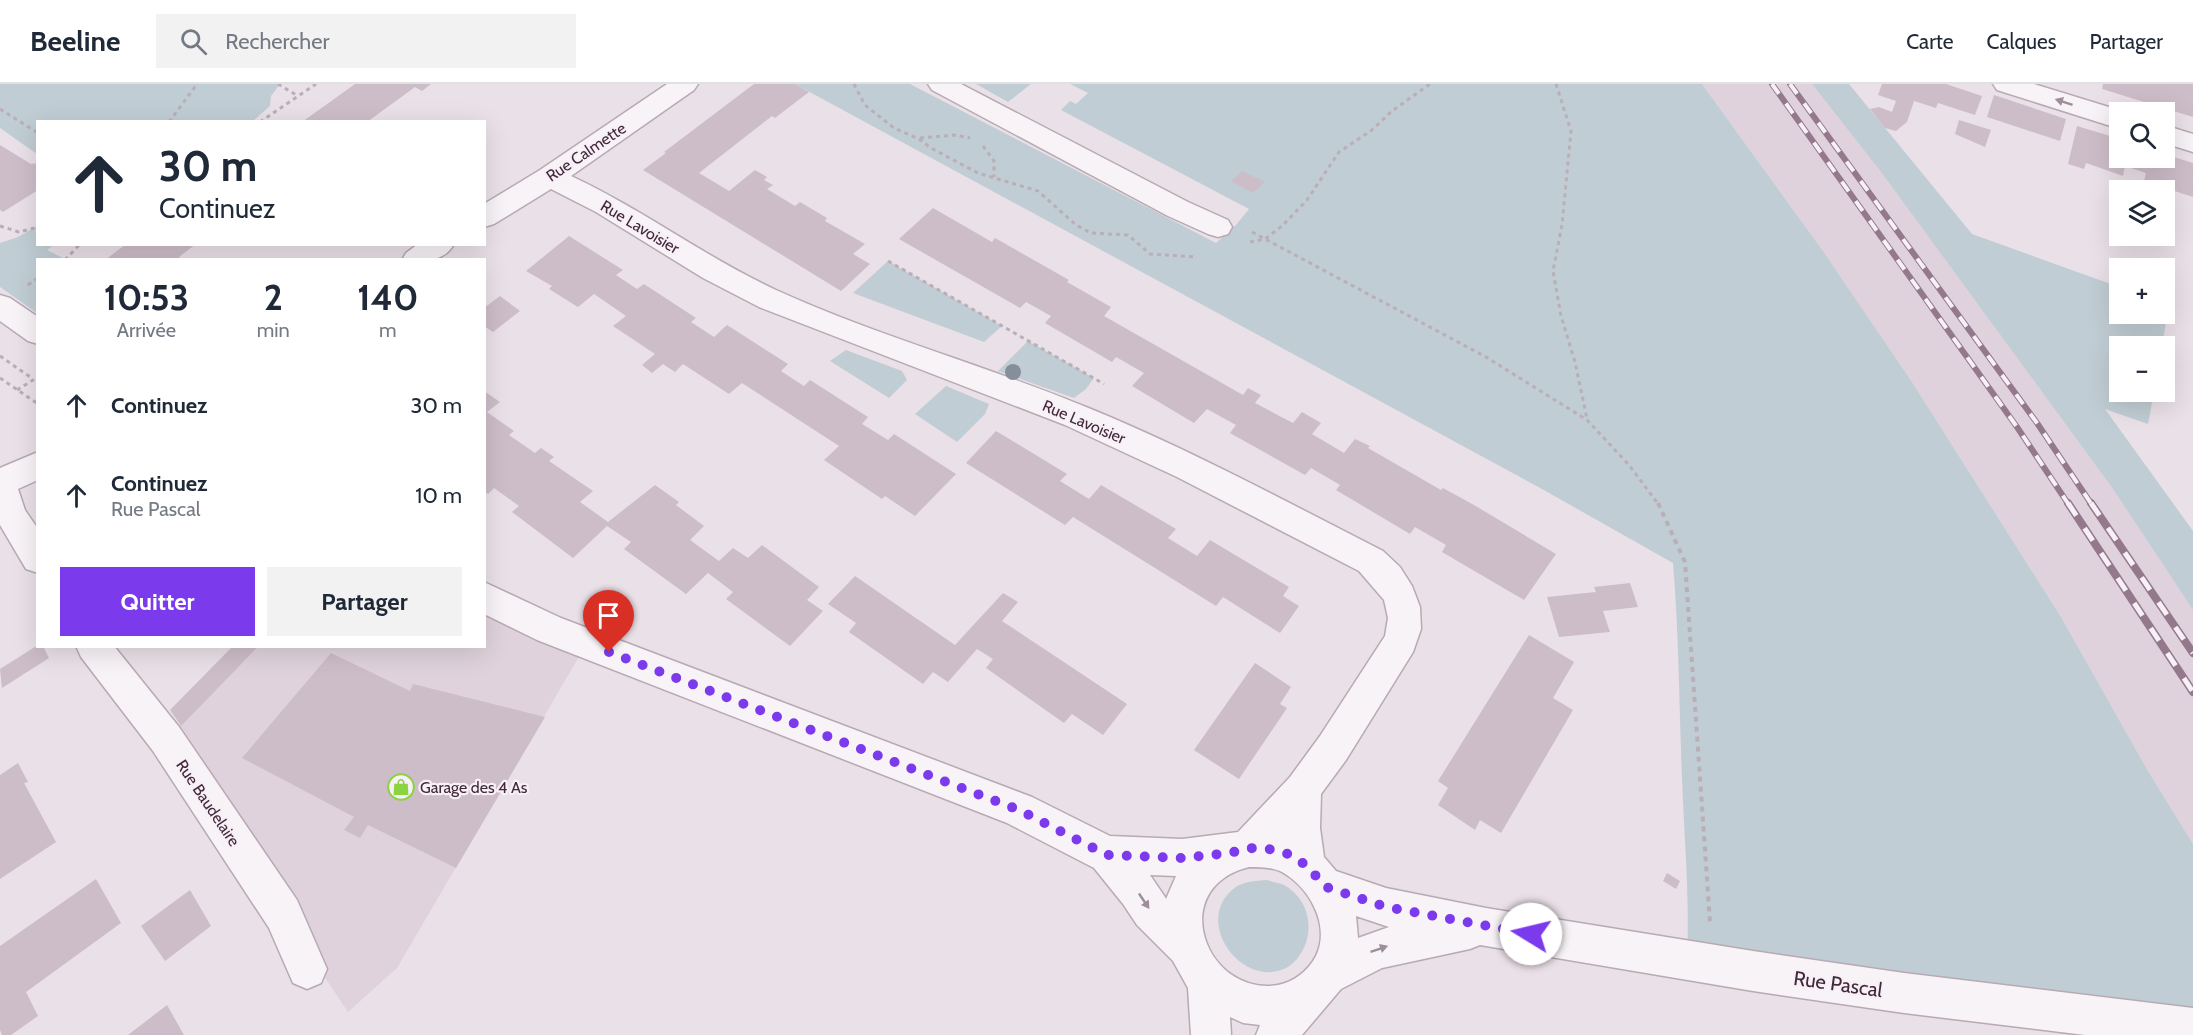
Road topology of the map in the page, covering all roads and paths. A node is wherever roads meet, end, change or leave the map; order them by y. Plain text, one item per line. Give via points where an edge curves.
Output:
1 (197, 84) edge
2 (278, 84) edge
3 (316, 84) edge
4 (685, 84) edge
5 (941, 84) edge
6 (1556, 84) edge
7 (2006, 84) edge
8 (298, 96) junction
9 (0, 109) edge
10 (2109, 117) edge
11 (170, 120) edge
12 (263, 120) edge
13 (36, 132) edge
14 (2175, 137) edge
15 (975, 138) dead end
16 (919, 139) dead end
17 (2193, 143) edge
18 (981, 144) dead end
19 (550, 177) junction
20 (994, 177) dead end
21 (486, 216) edge
22 (0, 226) edge
23 (1218, 227) dead end
24 (36, 228) edge
25 (1264, 239) dead end
26 (78, 246) edge
27 (437, 246) edge
28 (67, 258) edge
29 (419, 258) edge
30 (888, 261) dead end
31 (0, 306) edge
32 (36, 332) edge
33 (0, 356) edge
34 (0, 378) edge
35 (35, 378) edge
36 (1104, 384) dead end
37 (17, 390) junction
38 (36, 403) edge
39 (1587, 420) junction
40 (36, 466) edge
41 (0, 484) edge
42 (36, 556) edge
43 (486, 598) edge
44 (95, 648) edge
45 (1304, 789) junction
46 (1239, 850) junction
47 (1107, 855) junction
48 (1316, 876) junction
49 (1486, 927) junction
50 (1711, 931) dead end
51 (1186, 947) junction
52 (307, 969) dead end
53 (1208, 983) junction
54 (1318, 985) junction
55 (2192, 1028) edge
56 (1211, 1035) edge
57 (1276, 1035) edge

1 - 11 path
2 - 8 path
3 - 8 path
4 - 19 street, Rue Calmette
5 - 23 street
6 - 39 path via 1571,131 1562,225 1553,271
10 -> 7 street
8 - 12 path
9 - 13 path
14 - 17 street
15 - 16 path via 955,135
18 - 20 path via 994,161
19 - 21 street, Rue Calmette
19 - 45 street, Rue Lavoisier via 767,298 1075,416 1263,506 1377,566 1399,592 1406,621 1404,633
22 - 24 path via 19,232
25 - 39 path via 1486,357
26 - 28 path
27 - 29 street
30 - 36 path
31 - 32 street
33 - 35 path
34 - 37 path
35 - 37 path
37 - 38 path
39 - 50 path via 1657,501 1685,562
40 - 41 street
41 - 42 street via 11,514
43 - 47 street via 549,629 1019,810
44 - 52 street, Rue Baudelaire via 166,739 283,914
45 - 46 street, Rue Lavoisier
45 - 48 street via 1301,828
46 - 47 street via 1182,858
46 - 48 street via 1269,849 1288,854
46 - 51 street via 1213,861 1199,873 1184,908
47 -> 51 street via 1151,911
48 - 49 street, Rue Pascal via 1386,907
48 - 54 street via 1336,909 1340,932 1337,955
54 -> 49 street, Rue Pascal via 1377,949
49 - 55 street, Rue Pascal via 1904,993
51 - 53 street
53 - 54 street via 1231,999 1258,1007 1285,1005
53 - 56 street
54 - 57 street

